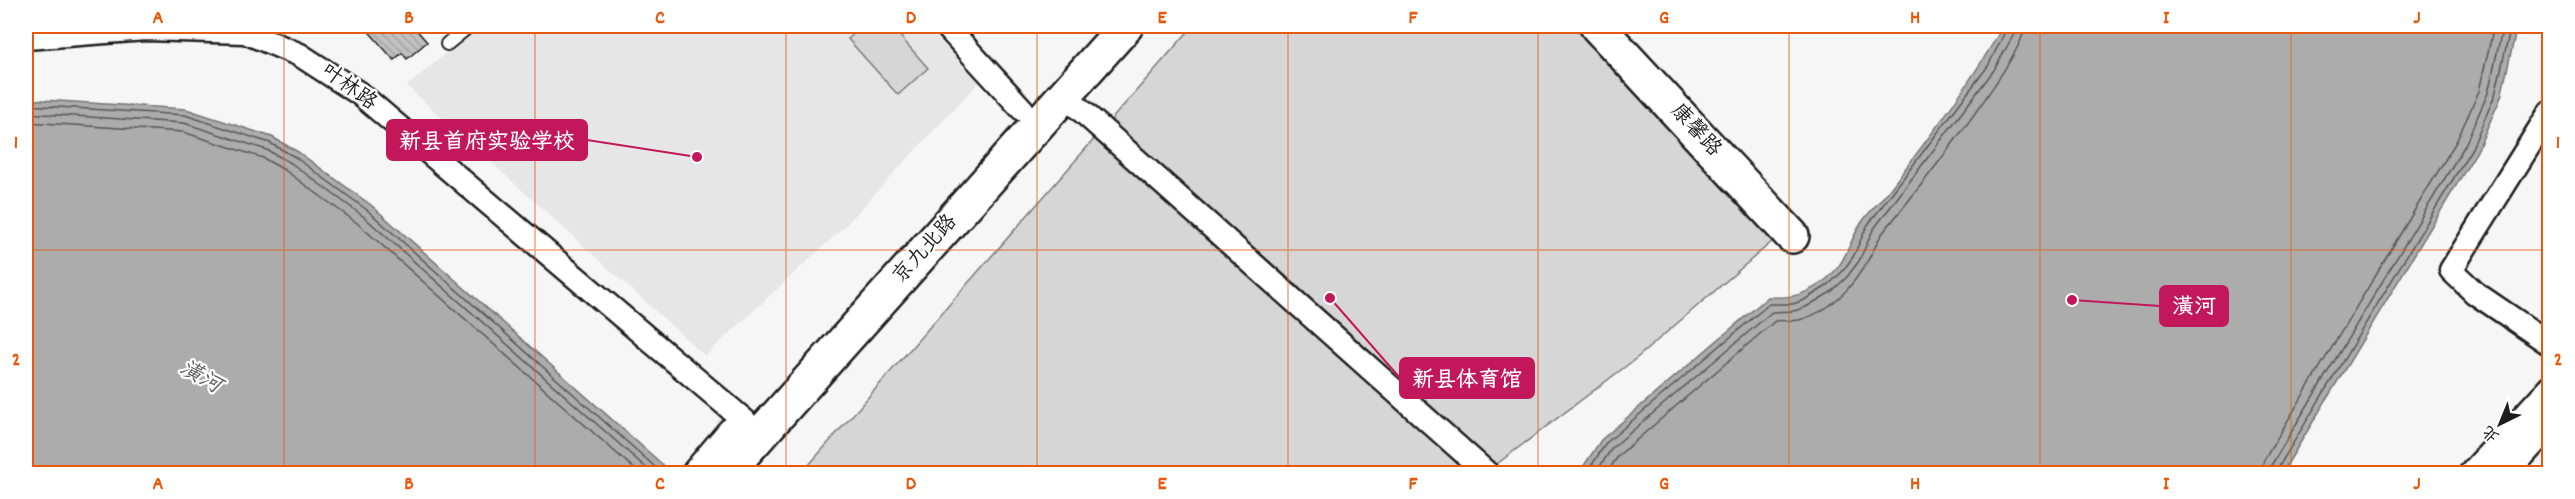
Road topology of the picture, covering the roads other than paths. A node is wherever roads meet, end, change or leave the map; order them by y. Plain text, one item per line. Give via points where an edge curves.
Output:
1 (469, 26) edge
2 (946, 26) edge
3 (1099, 26) edge
4 (1126, 26) edge
5 (1597, 26) edge
6 (200, 28) edge
7 (26, 38) edge
8 (447, 44) dead end
9 (1064, 95) junction
10 (1023, 110) junction
11 (2550, 112) edge
12 (1792, 236) dead end
13 (2550, 344) edge
14 (2550, 387) edge
15 (2550, 418) edge
16 (745, 421) junction
17 (2550, 448) edge
18 (710, 470) edge
19 (1488, 474) edge
20 (2470, 474) edge
21 (2499, 474) edge
22 (2526, 474) edge

1 - 8 lane
2 - 10 street
3 - 10 main road, 京九北路
4 - 9 main road, 京九北路
5 - 12 main road, 康馨路
6 - 7 street, 叶林路
6 - 16 street, 叶林路 via 245,32 300,56 341,80
9 - 18 main road, 京九北路
9 - 19 street
10 - 16 main road, 京九北路
11 - 13 street via 2451,270 2475,293
14 - 20 street
15 - 21 main road
16 - 18 main road, 京九北路
17 - 22 main road

